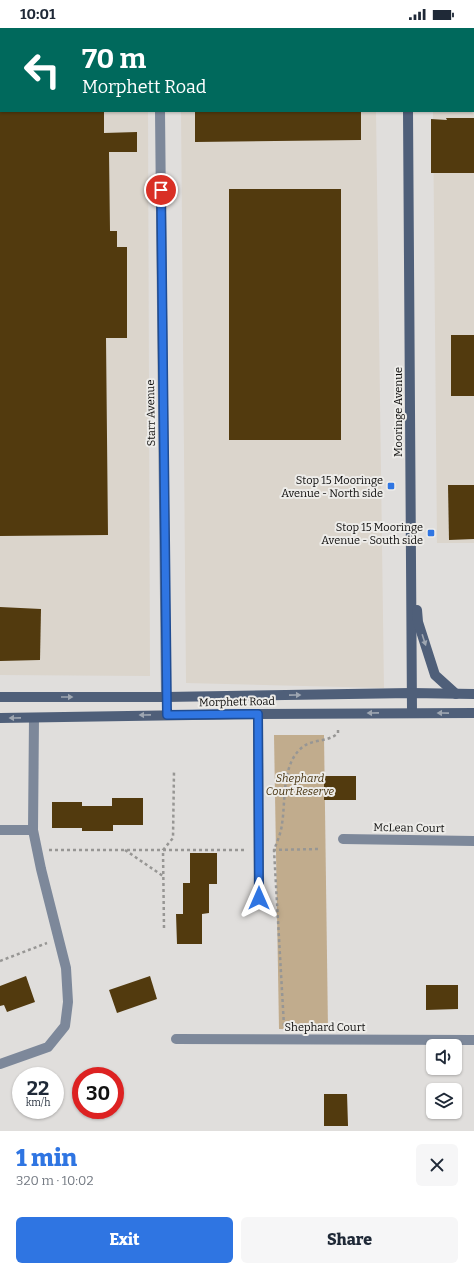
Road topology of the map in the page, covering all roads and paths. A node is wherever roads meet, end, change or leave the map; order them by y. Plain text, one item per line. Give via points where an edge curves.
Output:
1 (160, 112) edge
2 (408, 112) edge
3 (411, 560) junction
4 (411, 693) junction
5 (456, 694) junction
6 (474, 694) edge
7 (0, 697) edge
8 (166, 697) junction
9 (412, 712) junction
10 (474, 713) edge
11 (258, 714) junction
12 (167, 715) junction
13 (0, 718) edge
14 (34, 718) junction
15 (338, 722) dead end
16 (174, 771) dead end
17 (0, 830) edge
18 (33, 830) junction
19 (343, 839) dead end
20 (474, 841) edge
21 (319, 849) dead end
22 (37, 850) junction
23 (125, 850) junction
24 (163, 850) junction
25 (259, 850) junction
26 (274, 850) junction
27 (163, 876) junction
28 (259, 898) dead end
29 (164, 928) dead end
30 (59, 939) junction
31 (0, 960) edge
32 (176, 1039) dead end
33 (285, 1039) junction
34 (474, 1040) edge
35 (0, 1064) edge

1 - 8 street, Starr Avenue
2 - 3 street, Mooringe Avenue
3 - 4 street, Mooringe Avenue
3 -> 5 street via 418,622 435,675
4 - 5 street, Morphett Road
8 -> 4 street, Morphett Road
4 - 9 street, Mooringe Avenue
5 - 6 street, Morphett Road
7 -> 8 street, Morphett Road
8 - 12 street, Starr Avenue
10 -> 9 street, Morphett Road
9 -> 11 street, Morphett Road
11 - 12 street, Morphett Road
11 - 25 street
12 -> 14 street, Morphett Road
14 -> 13 street, Morphett Road
14 - 18 street
15 - 26 path via 338,734 304,746 294,757 286,779 282,825
16 - 24 path via 173,838
17 - 18 street
18 - 22 street
19 - 20 street, McLean Court
21 - 26 path
22 - 23 path
22 - 30 street
23 - 24 path
23 - 27 path
24 - 25 path
24 - 27 path
25 - 26 path
25 - 28 street
26 - 33 path
27 - 29 path
30 - 31 path
30 - 35 street via 66,968 68,1002 65,1026 48,1047
32 - 33 street, Shephard Court
33 - 34 street, Shephard Court

